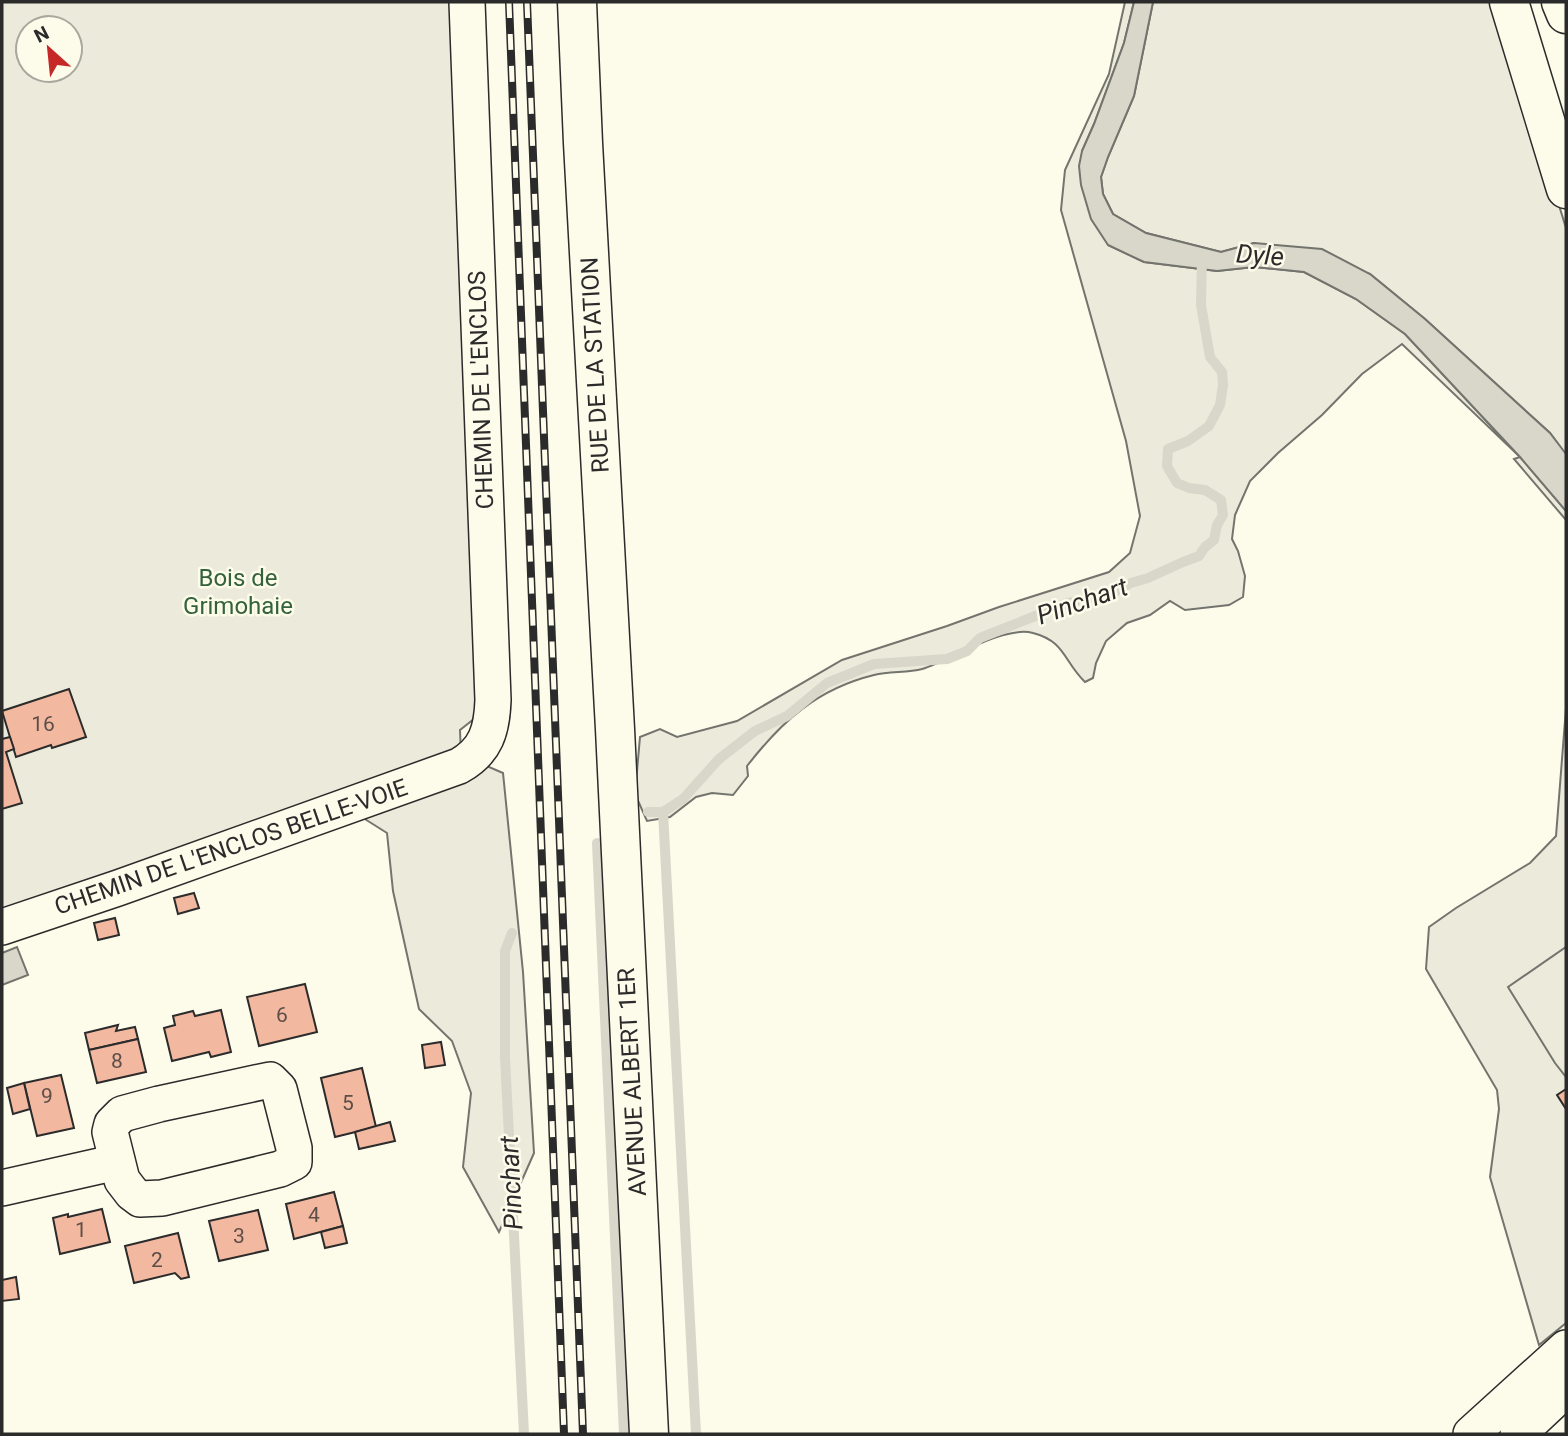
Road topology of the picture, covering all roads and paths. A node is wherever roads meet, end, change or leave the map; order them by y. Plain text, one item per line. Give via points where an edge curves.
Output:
1 (467, 2) edge
2 (577, 2) edge
3 (1509, 2) edge
4 (1561, 2) edge
5 (1566, 14) edge
6 (1566, 189) edge
7 (615, 729) joint
8 (459, 766) joint
9 (2, 927) edge
10 (117, 1162) junction
11 (2, 1188) edge
12 (1566, 1348) edge
13 (1566, 1389) edge
14 (649, 1434) edge
15 (1471, 1434) edge
16 (1518, 1434) edge

1 - 8 street, CHEMIN DE L'ENCLOS via 493,701 488,736
2 - 7 main road, RUE DE LA STATION
3 - 6 main road
4 - 5 main road
7 - 14 main road, AVENUE ALBERT 1ER
8 - 9 street, CHEMIN DE L'ENCLOS BELLE-VOIE
10 - 10 street via 122,1180 140,1199 162,1198 280,1169 294,1162 294,1149 279,1089 270,1080 254,1082 122,1115 110,1132
10 - 11 street
12 - 15 street
13 - 16 street

